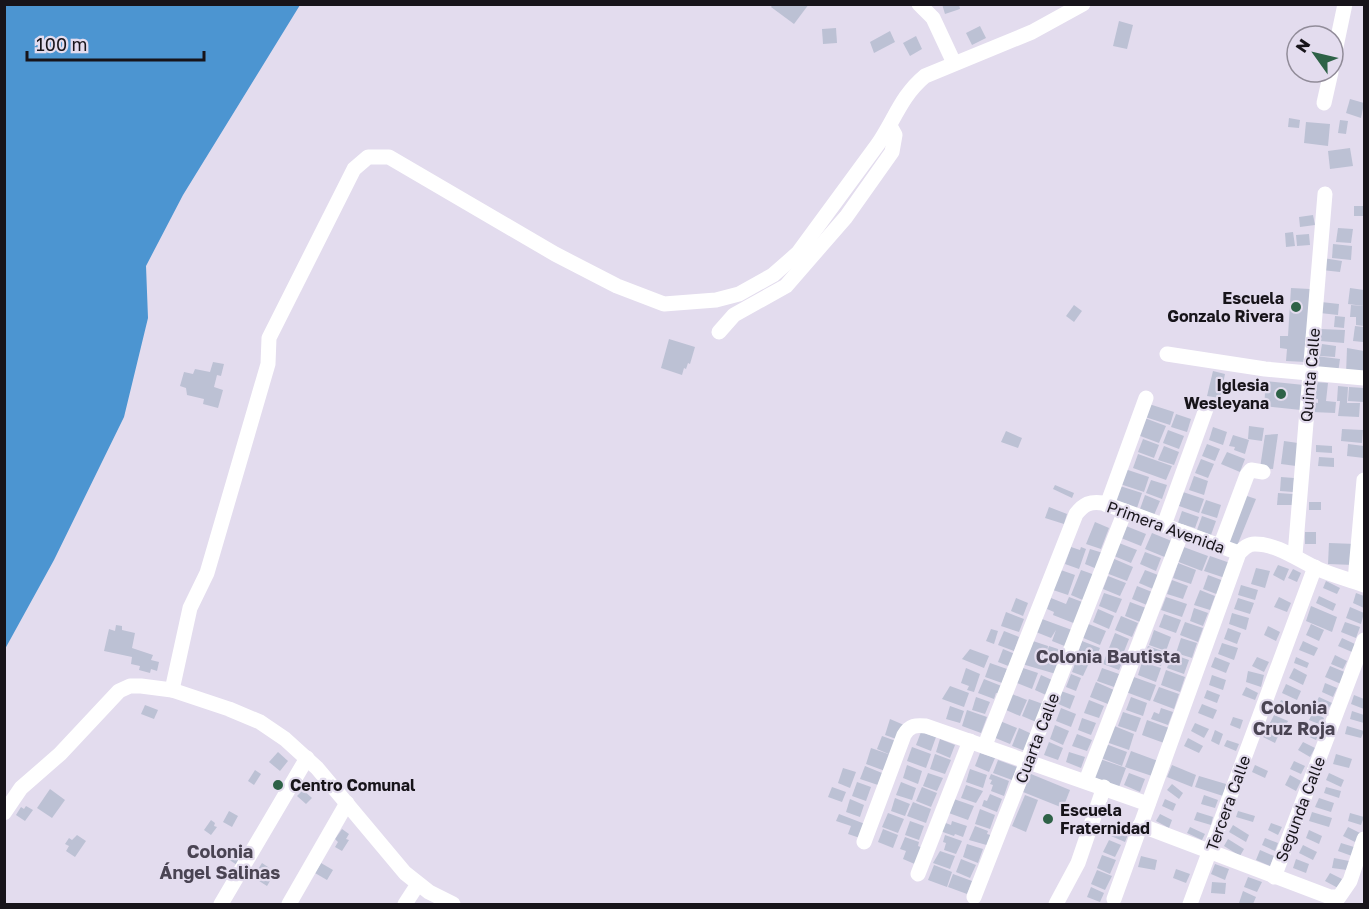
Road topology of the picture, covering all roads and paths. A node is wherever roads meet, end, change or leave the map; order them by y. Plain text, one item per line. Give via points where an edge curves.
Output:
1 (920, 4) edge
2 (1083, 4) edge
3 (1345, 4) edge
4 (1341, 24) edge
5 (954, 63) junction
6 (1328, 84) edge
7 (1324, 103) dead end
8 (890, 126) junction
9 (1325, 194) dead end
10 (719, 332) dead end
11 (1167, 354) dead end
12 (1311, 374) junction
13 (1365, 378) edge
14 (1146, 398) dead end
15 (1206, 409) dead end
16 (1263, 472) dead end
17 (1365, 480) edge
18 (1100, 503) junction
19 (1125, 511) junction
20 (1164, 525) junction
21 (1182, 532) junction
22 (1220, 547) junction
23 (1239, 553) junction
24 (1295, 555) junction
25 (1315, 567) junction
26 (1360, 583) edge
27 (1365, 640) edge
28 (172, 690) junction
29 (970, 741) junction
30 (985, 745) junction
31 (307, 759) junction
32 (1028, 761) junction
33 (1086, 780) junction
34 (1104, 787) junction
35 (347, 803) junction
36 (1148, 804) junction
37 (4, 813) edge
38 (1140, 825) junction
39 (1365, 839) edge
40 (864, 842) dead end
41 (1209, 852) junction
42 (918, 874) dead end
43 (1274, 877) junction
44 (418, 884) junction
45 (974, 897) dead end
46 (1114, 899) dead end
47 (221, 904) edge
48 (289, 904) edge
49 (405, 904) edge
50 (453, 904) edge
51 (1056, 904) edge
52 (1190, 904) edge

1 - 5 street via 933,18
2 - 5 street via 1032,32
3 - 4 street
5 - 8 street via 913,86
6 - 7 street
8 - 10 street via 895,135 892,152 846,217 786,286 734,315
8 - 28 street via 798,253 774,275 739,294 664,304 617,286 555,254 389,157 368,157 354,169 269,338 268,364 207,573 190,608
9 - 12 street, Quinta Calle
11 - 12 street
12 - 13 street
12 - 24 street, Quinta Calle
14 - 18 street
15 - 20 street
16 - 22 street via 1251,470 1247,475
17 - 26 street
18 - 19 street, Primera Avenida
18 - 30 street via 1086,504 1076,514
19 - 20 street, Primera Avenida
19 - 32 street, Cuarta Calle
20 - 21 street, Primera Avenida
21 - 22 street, Primera Avenida
21 - 33 street
22 - 23 street, Primera Avenida
23 - 24 street via 1255,544
23 - 36 street
24 - 25 street
25 - 26 street
25 - 41 street, Tercera Calle
27 - 43 street, Segunda Calle
28 - 31 street via 260,722
28 - 37 street via 130,686 119,691 60,754 21,788
29 - 30 street
29 - 40 street via 926,726 908,728
29 - 42 street
30 - 32 street
31 - 35 street
31 - 47 street
32 - 33 street
32 - 45 street, Cuarta Calle
33 - 34 street
34 - 36 street
34 - 51 street via 1078,863
35 - 44 street
35 - 48 street
36 - 38 street
38 - 41 street
38 - 46 street
39 - 43 street via 1340,897
41 - 43 street
41 - 52 street, Tercera Calle
44 - 49 street
44 - 50 street

